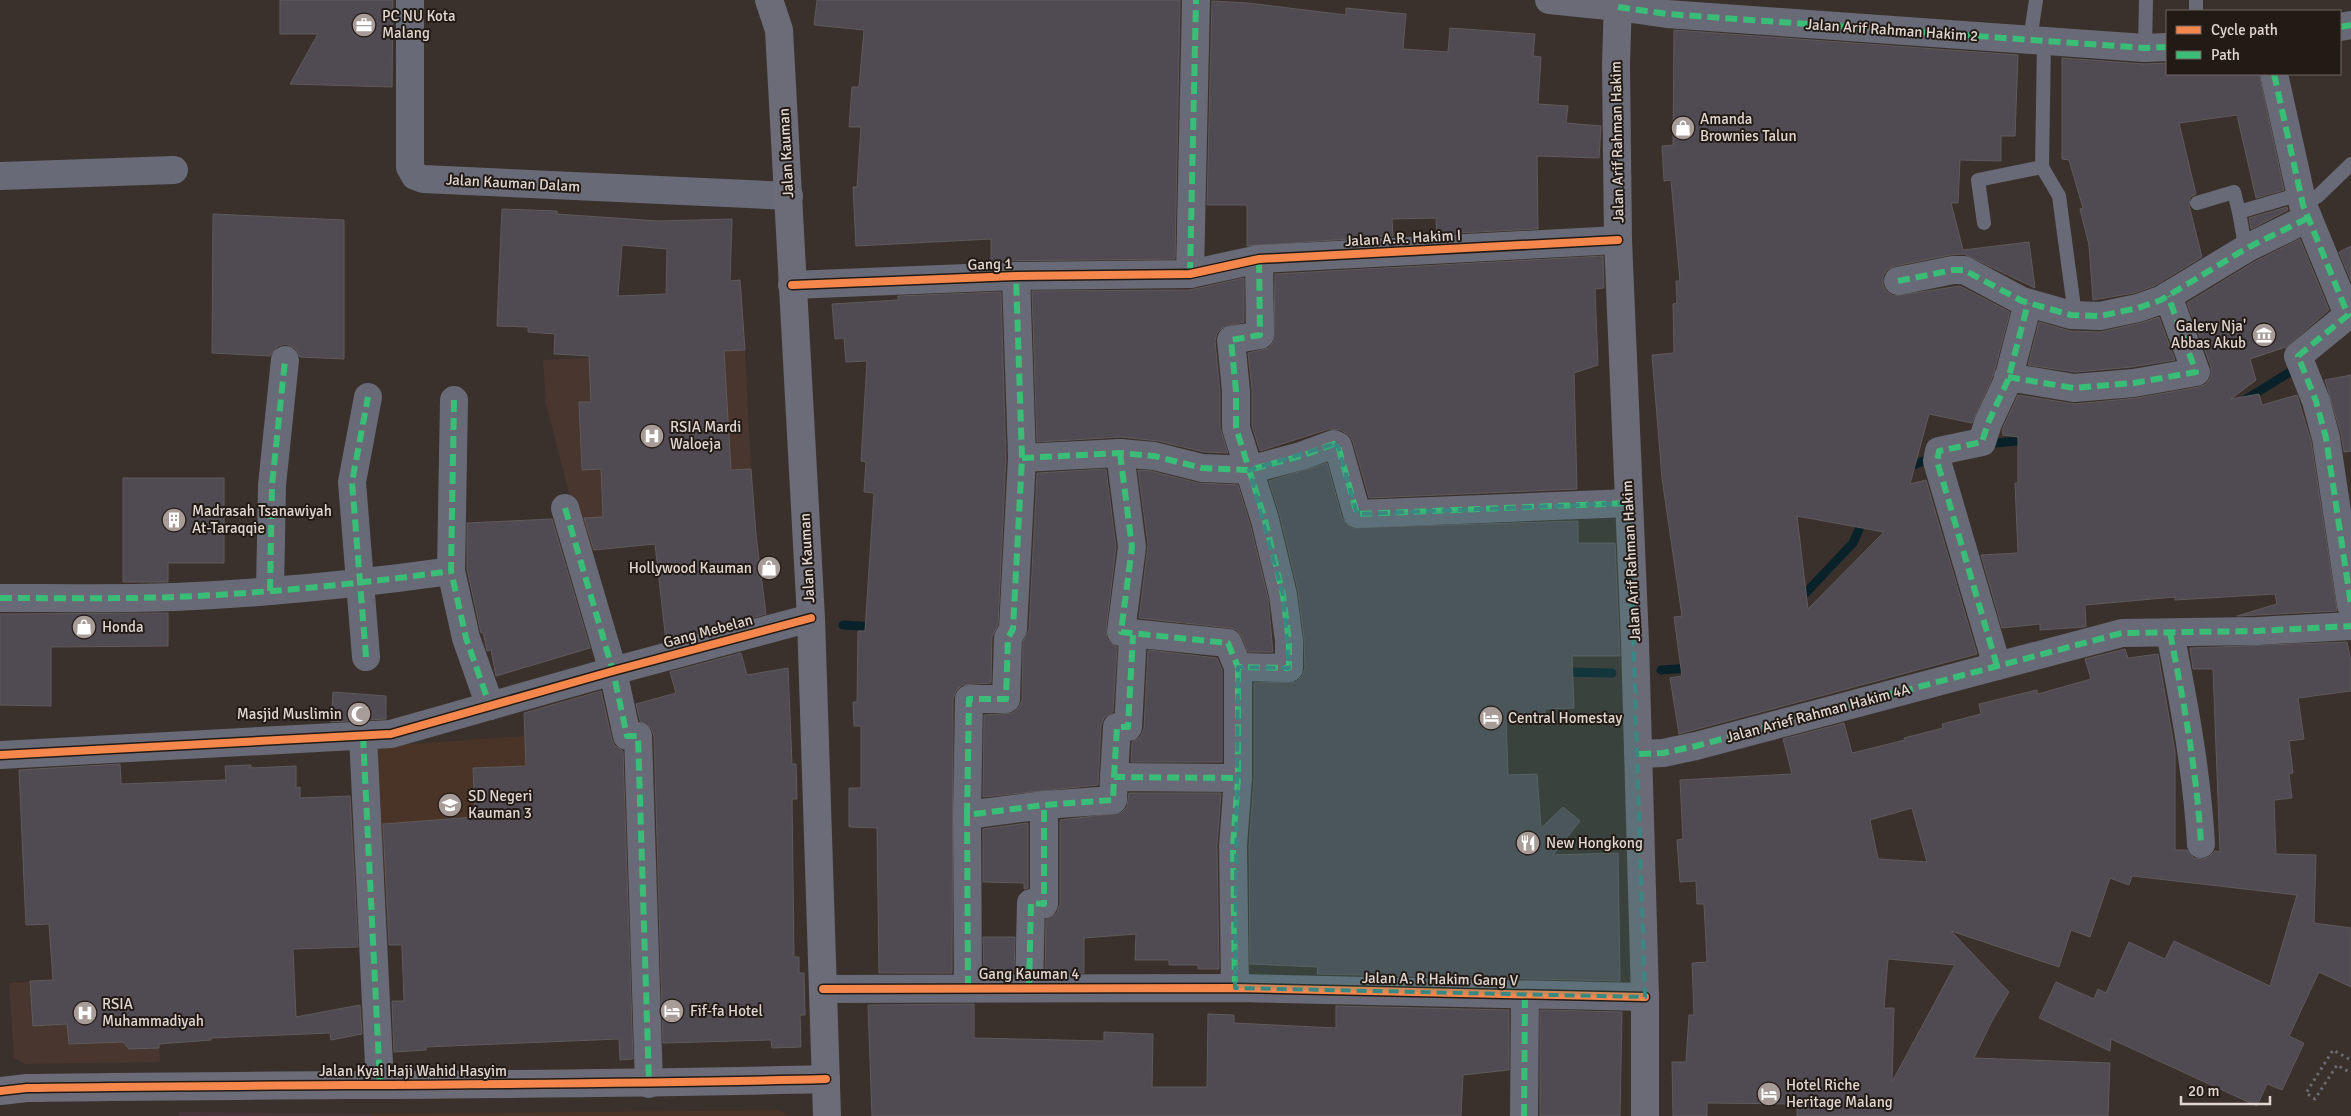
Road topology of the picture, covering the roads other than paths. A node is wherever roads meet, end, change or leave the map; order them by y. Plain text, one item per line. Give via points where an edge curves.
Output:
1 (410, 0) edge
2 (770, 0) edge
3 (786, 0) edge
4 (1196, 0) edge
5 (1549, 0) edge
6 (2036, 0) edge
7 (2146, 0) edge
8 (1618, 3) edge
9 (779, 30) junction
10 (2037, 41) junction
11 (2156, 48) edge
12 (2274, 75) edge
13 (2351, 164) edge
14 (2042, 167) junction
15 (174, 170) dead end
16 (0, 176) edge
17 (788, 196) junction
18 (2197, 203) dead end
19 (2304, 206) junction
20 (2239, 212) junction
21 (1984, 223) dead end
22 (1618, 240) junction
23 (2244, 240) dead end
24 (1259, 259) junction
25 (1190, 274) junction
26 (1016, 276) junction
27 (1898, 281) dead end
28 (792, 285) junction
29 (2168, 296) junction
30 (2028, 302) junction
31 (2075, 315) junction
32 (285, 360) dead end
33 (2008, 377) junction
34 (368, 397) dead end
35 (454, 400) dead end
36 (1120, 453) junction
37 (1022, 458) junction
38 (1249, 470) junction
39 (1629, 502) junction
40 (565, 508) dead end
41 (450, 571) junction
42 (359, 583) junction
43 (270, 591) junction
44 (0, 598) edge
45 (2351, 605) edge
46 (811, 618) junction
47 (2351, 626) edge
48 (2170, 633) junction
49 (1132, 639) junction
50 (366, 657) dead end
51 (1234, 659) junction
52 (1997, 666) junction
53 (613, 671) junction
54 (490, 706) junction
55 (363, 736) junction
56 (1638, 754) junction
57 (0, 755) edge
58 (1114, 777) junction
59 (1238, 778) junction
60 (1044, 805) junction
61 (967, 815) junction
62 (2201, 844) dead end
63 (968, 988) junction
64 (1030, 988) junction
65 (1235, 988) junction
66 (823, 989) junction
67 (1525, 995) junction
68 (1644, 997) junction
69 (826, 1079) junction
70 (649, 1084) junction
71 (380, 1085) junction
72 (0, 1091) edge
73 (827, 1116) edge
74 (1524, 1116) edge
75 (1646, 1116) edge

1 - 17 street, Jalan Kauman Dalam via 410,167 415,176 423,179
2 - 9 main road, Jalan Kauman
3 - 9 main road, Jalan Kauman
4 - 25 street
5 - 8 main road
6 - 10 lane
7 - 11 lane
8 - 10 street, Jalan Arif Rahman Hakim 2 via 1667,14
8 - 22 main road, Jalan Arif Rahman Hakim
9 - 17 main road, Jalan Kauman
10 - 11 street, Jalan Arif Rahman Hakim 2
10 - 14 lane
12 - 19 street
13 - 19 lane
14 - 21 lane via 1978,180
14 - 31 lane via 2059,196
15 - 16 street
17 - 28 main road, Jalan Kauman
18 - 20 lane via 2234,192
19 - 20 lane
19 - 29 street via 2247,248
19 - 45 street via 2348,315 2302,366 2326,438
20 - 23 lane
22 - 24 street, Jalan A.R. Hakim I
22 - 39 main road, Jalan Arif Rahman Hakim
24 - 25 street, Jalan A.R. Hakim I
24 - 38 street via 1260,334 1231,340 1236,428
25 - 26 street, Gang 1
26 - 28 street, Gang 1
26 - 37 street
27 - 30 street via 1964,270
28 - 46 main road, Jalan Kauman
29 - 31 street via 2138,308 2110,314
29 - 33 street via 2196,372 2074,388
30 - 31 street
30 - 33 street
32 - 43 street via 272,485
33 - 52 street via 1982,442 1940,451 1937,461
34 - 42 street via 352,482
35 - 41 street
36 - 37 street
36 - 38 street via 1154,456 1202,468
36 - 49 street via 1132,547 1121,632
37 - 61 street via 1006,699 969,699
38 - 39 street via 1334,444 1338,446 1357,514
38 - 51 street via 1283,595 1289,668
39 - 56 main road, Jalan Arif Rahman Hakim
40 - 53 street
41 - 42 street
41 - 54 street via 466,638
42 - 43 street
42 - 50 street
43 - 44 street via 174,597
46 - 53 street, Gang Mebelan
46 - 66 main road, Jalan Kauman
47 - 48 street, Jalan Arief Rahman Hakim 4A
48 - 52 street, Jalan Arief Rahman Hakim 4A via 2122,633
48 - 62 street via 2189,731
49 - 51 street via 1228,643
49 - 58 street via 1128,727 1117,727
51 - 59 street
52 - 56 street, Jalan Arief Rahman Hakim 4A via 1696,746
53 - 54 street, Gang Mebelan
53 - 70 street via 627,736 638,736
54 - 55 street, Gang Mebelan via 391,734
55 - 57 street, Gang Mebelan
55 - 71 street
56 - 68 main road, Jalan Arif Rahman Hakim
58 - 59 street
58 - 60 street via 1113,800
59 - 65 street via 1233,846
60 - 61 street
60 - 64 street via 1044,904 1031,903
61 - 63 street
63 - 64 street, Gang Kauman 4
63 - 66 street, Gang Kauman 4
64 - 65 street, Gang Kauman 4
65 - 67 street, Jalan A. R Hakim Gang V
66 - 69 main road, Jalan Kauman
67 - 68 street, Jalan A. R Hakim Gang V
67 - 74 street
68 - 75 main road, Jalan Arif Rahman Hakim
69 - 70 main road, Jalan Kyai Haji Wahid Hasyim
69 - 73 main road, Jalan Kauman
70 - 71 main road, Jalan Kyai Haji Wahid Hasyim
71 - 72 main road, Jalan Kyai Haji Wahid Hasyim via 27,1088

